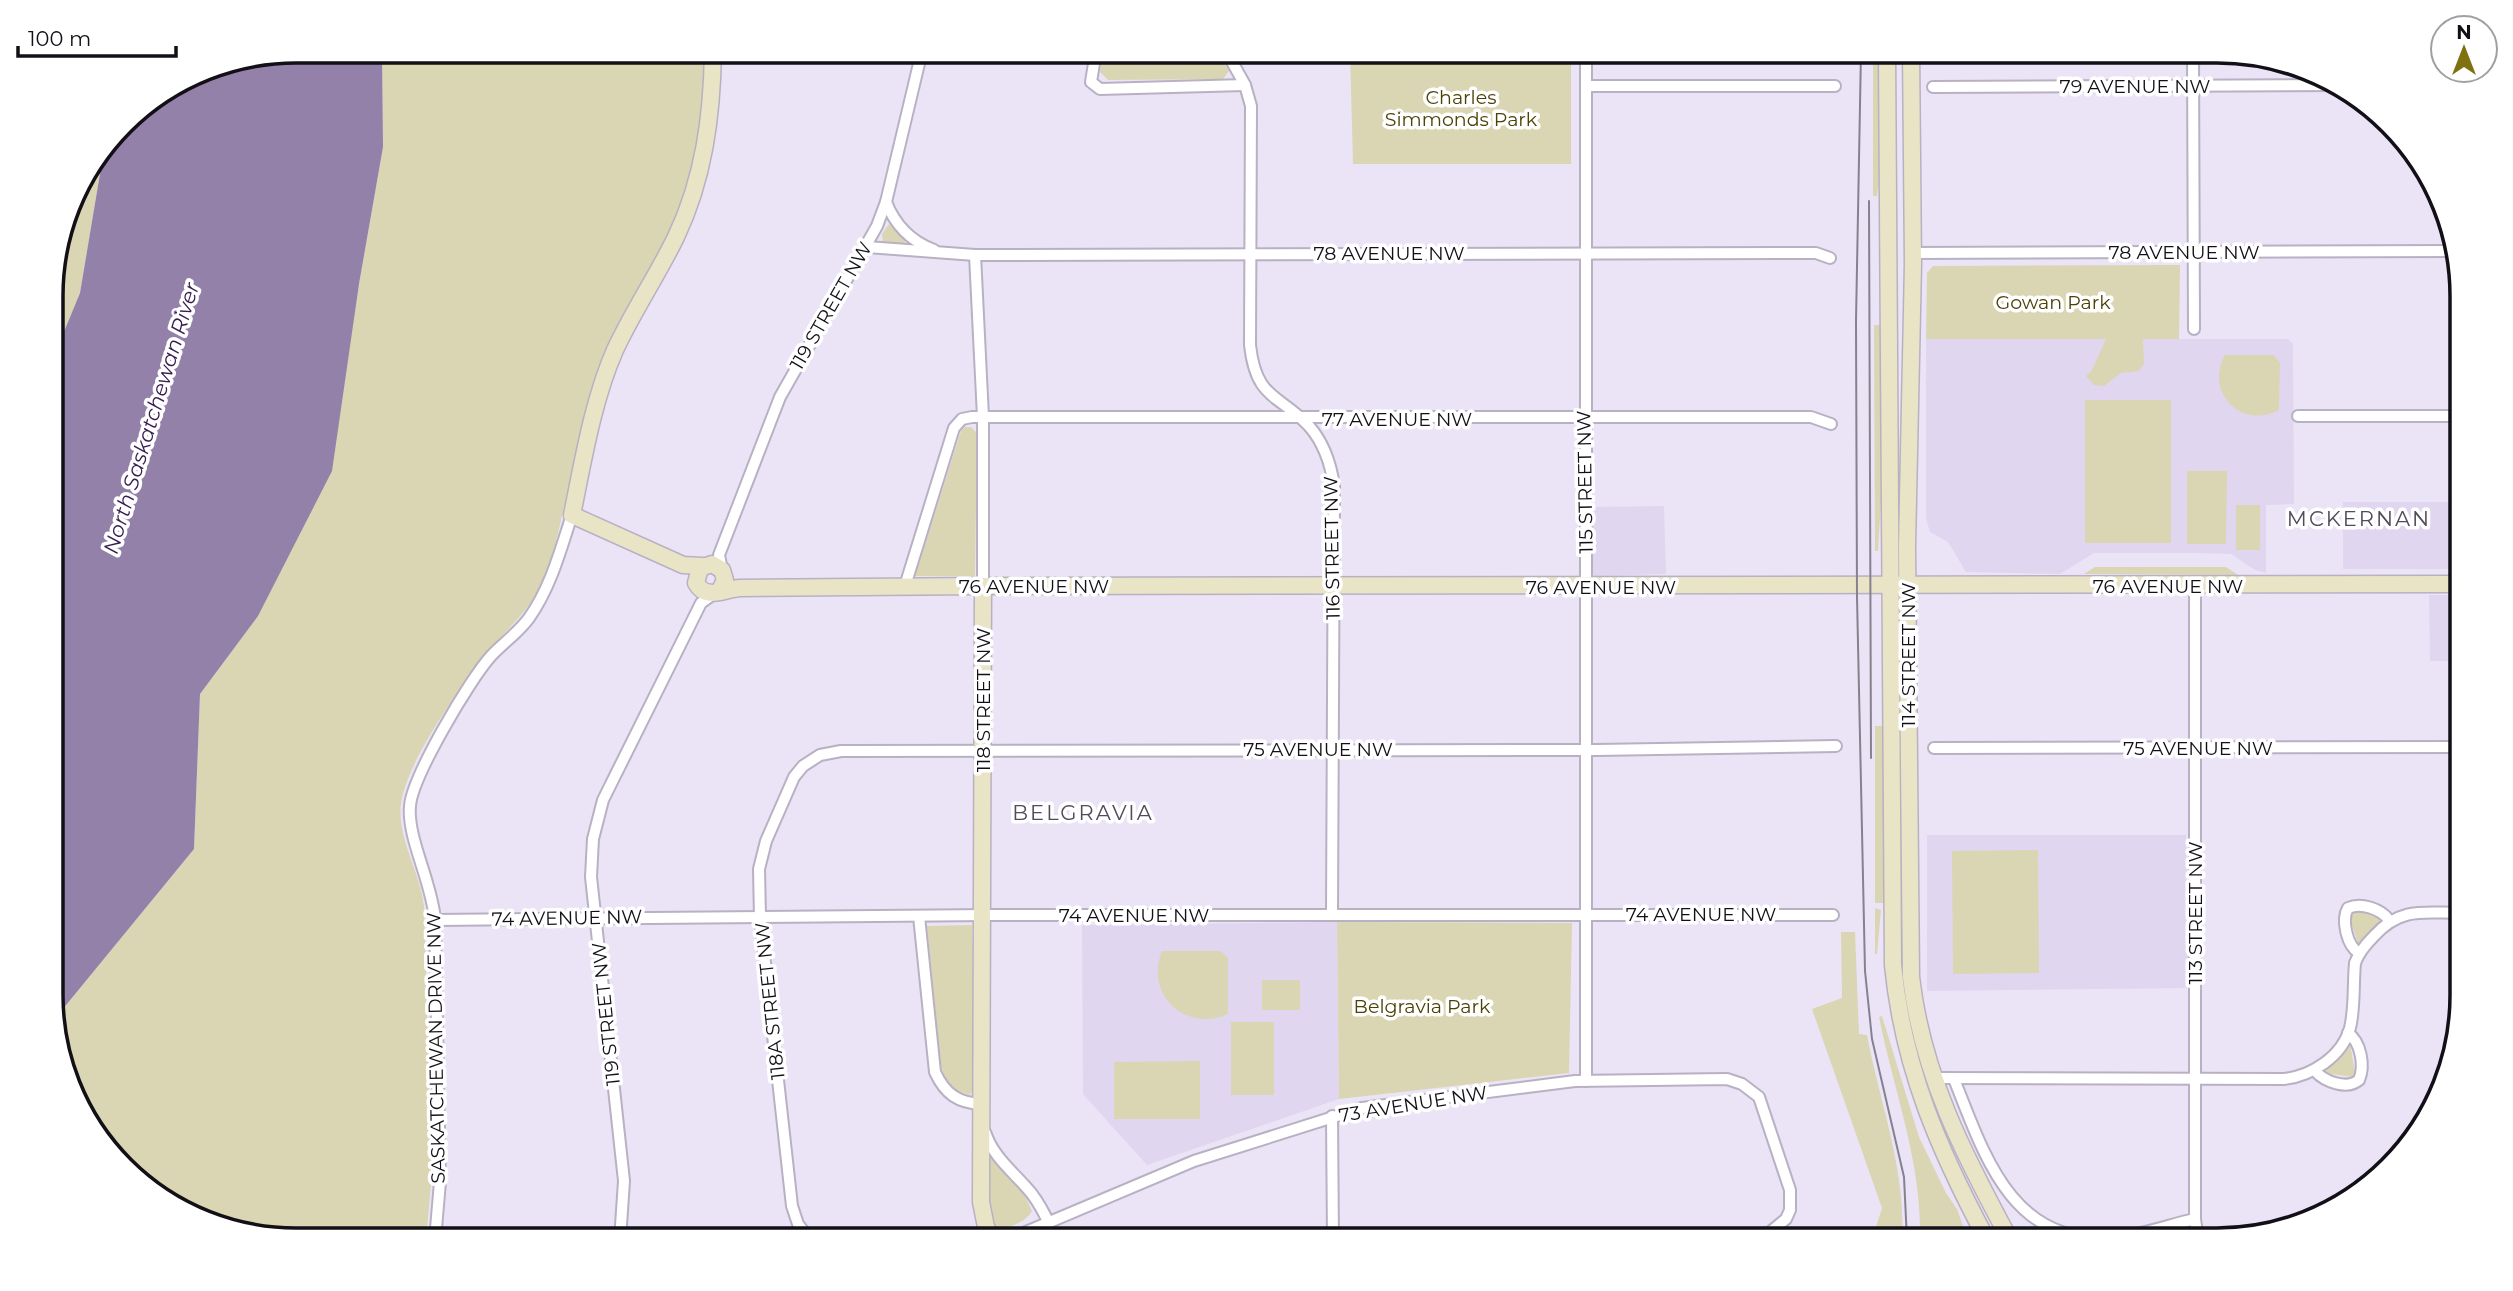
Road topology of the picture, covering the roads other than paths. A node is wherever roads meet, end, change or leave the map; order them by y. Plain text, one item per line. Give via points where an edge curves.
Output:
1 (712, 63) edge
2 (919, 63) edge
3 (1094, 63) edge
4 (1233, 63) edge
5 (1586, 63) edge
6 (1887, 63) edge
7 (1912, 63) edge
8 (2193, 63) edge
9 (1245, 85) junction
10 (2316, 85) edge
11 (1586, 86) junction
12 (1835, 86) dead end
13 (2193, 86) junction
14 (1933, 87) dead end
15 (886, 202) junction
16 (867, 247) junction
17 (2194, 251) junction
18 (2445, 251) edge
19 (1251, 253) junction
20 (1585, 253) junction
21 (1912, 253) junction
22 (947, 254) junction
23 (975, 255) junction
24 (1829, 258) dead end
25 (2194, 329) dead end
26 (2298, 416) dead end
27 (2450, 416) edge
28 (983, 417) junction
29 (1584, 418) junction
30 (1300, 419) junction
31 (1831, 424) dead end
32 (572, 515) junction
33 (683, 565) junction
34 (716, 573) junction
35 (2450, 584) edge
36 (2196, 585) junction
37 (905, 586) junction
38 (983, 586) junction
39 (1899, 586) junction
40 (1334, 587) junction
41 (1586, 587) junction
42 (698, 591) junction
43 (1836, 746) dead end
44 (2450, 747) edge
45 (1934, 748) dead end
46 (2195, 748) junction
47 (1333, 749) junction
48 (1587, 750) junction
49 (982, 751) junction
50 (803, 766) joint
51 (2450, 913) edge
52 (1332, 914) junction
53 (1585, 914) junction
54 (983, 915) junction
55 (1833, 915) dead end
56 (919, 916) junction
57 (595, 918) junction
58 (760, 918) junction
59 (435, 920) junction
60 (2389, 920) junction
61 (2360, 953) junction
62 (2348, 1033) junction
63 (2315, 1071) junction
64 (1932, 1079) junction
65 (1954, 1079) junction
66 (2196, 1079) junction
67 (1586, 1081) junction
68 (982, 1104) junction
69 (1332, 1116) junction
70 (982, 1122) junction
71 (1972, 1212) junction
72 (2196, 1219) junction
73 (1048, 1221) junction
74 (436, 1228) edge
75 (621, 1228) edge
76 (801, 1228) edge
77 (986, 1228) edge
78 (1033, 1228) edge
79 (1333, 1228) edge
80 (1775, 1228) edge
81 (1973, 1228) edge
82 (1981, 1228) edge
83 (2004, 1228) edge
84 (2054, 1228) edge
85 (2158, 1228) edge
86 (2197, 1228) edge

1 - 32 street, SASKATCHEWAN DRIVE NW via 709,123 700,170 676,237 614,352
2 - 15 street, 119 STREET NW
3 - 9 street via 1091,82 1100,89
4 - 9 street
5 - 11 street, 115 STREET NW
6 - 39 street, 114 STREET NW
7 - 21 street, 114 STREET NW
8 - 13 street
9 - 19 street, 116 STREET NW via 1253,129
10 - 13 street, 79 AVENUE NW
11 - 12 street
11 - 20 street, 115 STREET NW
13 - 14 street, 79 AVENUE NW
13 - 17 street
15 - 16 street, 119 STREET NW
15 - 22 street, 78 AVENUE NW via 892,217 911,238
16 - 22 street, 78 AVENUE NW
16 - 34 street, 119 STREET NW via 780,397
17 - 18 street, 78 AVENUE NW
17 - 21 street, 78 AVENUE NW
17 - 25 street
19 - 20 street, 78 AVENUE NW
19 - 23 street, 78 AVENUE NW
19 - 30 street, 116 STREET NW via 1254,367 1269,394
20 - 24 street, 78 AVENUE NW via 1816,253
20 - 29 street, 115 STREET NW
21 - 39 street, 114 STREET NW
22 - 23 street, 78 AVENUE NW
23 - 28 street, 118 STREET NW
26 - 27 street
28 - 30 street, 77 AVENUE NW
28 - 37 street, 77 AVENUE NW via 962,419 954,428
28 - 38 street, 118 STREET NW
29 - 30 street, 77 AVENUE NW
29 - 31 street, 77 AVENUE NW via 1811,417
29 - 41 street, 115 STREET NW
30 - 40 street, 116 STREET NW via 1321,443 1332,475
32 - 33 street, 76 AVENUE NW
32 - 59 street, SASKATCHEWAN DRIVE NW via 547,588 528,620 490,657 428,757 412,792 411,831 429,881
33 - 34 street, 76 AVENUE NW
33 - 42 street, 76 AVENUE NW
34 - 37 street, 76 AVENUE NW via 740,588
34 - 42 street, 119 STREET NW
34 - 42 street via 696,574
35 - 36 street, 76 AVENUE NW
36 - 39 street, 76 AVENUE NW
36 - 46 street, 113 STREET NW
37 - 38 street, 76 AVENUE NW
38 - 40 street, 76 AVENUE NW
38 - 49 street, 118 STREET NW
39 - 41 street, 76 AVENUE NW
39 - 64 street, 114 STREET NW via 1910,961 1917,1021
39 - 71 street, 114 STREET NW via 1895,985 1919,1096
40 - 41 street, 76 AVENUE NW
40 - 47 street, 116 STREET NW
41 - 48 street, 115 STREET NW
42 - 57 street, 119 STREET NW via 597,817 591,856
43 - 48 street, 75 AVENUE NW
44 - 46 street, 75 AVENUE NW
45 - 46 street, 75 AVENUE NW
46 - 66 street, 113 STREET NW
47 - 48 street, 75 AVENUE NW
47 - 49 street, 75 AVENUE NW
47 - 52 street, 116 STREET NW
48 - 53 street, 115 STREET NW
49 - 50 street, 75 AVENUE NW via 841,751 820,755
49 - 54 street, 118 STREET NW
50 - 58 street, 118A STREET NW via 788,789 761,854
51 - 60 street via 2409,913
52 - 53 street, 74 AVENUE NW
52 - 54 street, 74 AVENUE NW
53 - 55 street, 74 AVENUE NW
53 - 67 street, 115 STREET NW
54 - 56 street, 74 AVENUE NW
54 - 68 street, 118 STREET NW
56 - 58 street, 74 AVENUE NW
56 - 68 street via 935,1072 941,1086 955,1099
57 - 58 street, 74 AVENUE NW
57 - 59 street, 74 AVENUE NW
57 - 75 street, 119 STREET NW via 624,1181
58 - 76 street, 118A STREET NW via 792,1206
59 - 74 street, SASKATCHEWAN DRIVE NW via 440,1182
60 - 61 street
60 - 61 street via 2370,908 2348,908 2346,928 2353,948
61 - 62 street
62 - 63 street
62 - 63 street via 2358,1045 2359,1080 2346,1085
63 - 66 street via 2284,1079
64 - 65 street
64 - 83 street, 114 STREET NW via 1958,1142
65 - 66 street
65 - 84 street via 1997,1179 2012,1199
66 - 72 street, 113 STREET NW
67 - 69 street, 73 AVENUE NW
67 - 80 street, 73 AVENUE NW via 1727,1079 1755,1093 1790,1190 1790,1210
68 - 70 street, 118 STREET NW
69 - 73 street, 73 AVENUE NW via 1194,1161
69 - 79 street
70 - 73 street, 118 STREET NW via 989,1144 1028,1188
70 - 77 street, 118 STREET NW via 981,1202
71 - 81 street
71 - 82 street, 114 STREET NW
72 - 85 street
72 - 86 street, 113 STREET NW
73 - 78 street, 73 AVENUE NW

